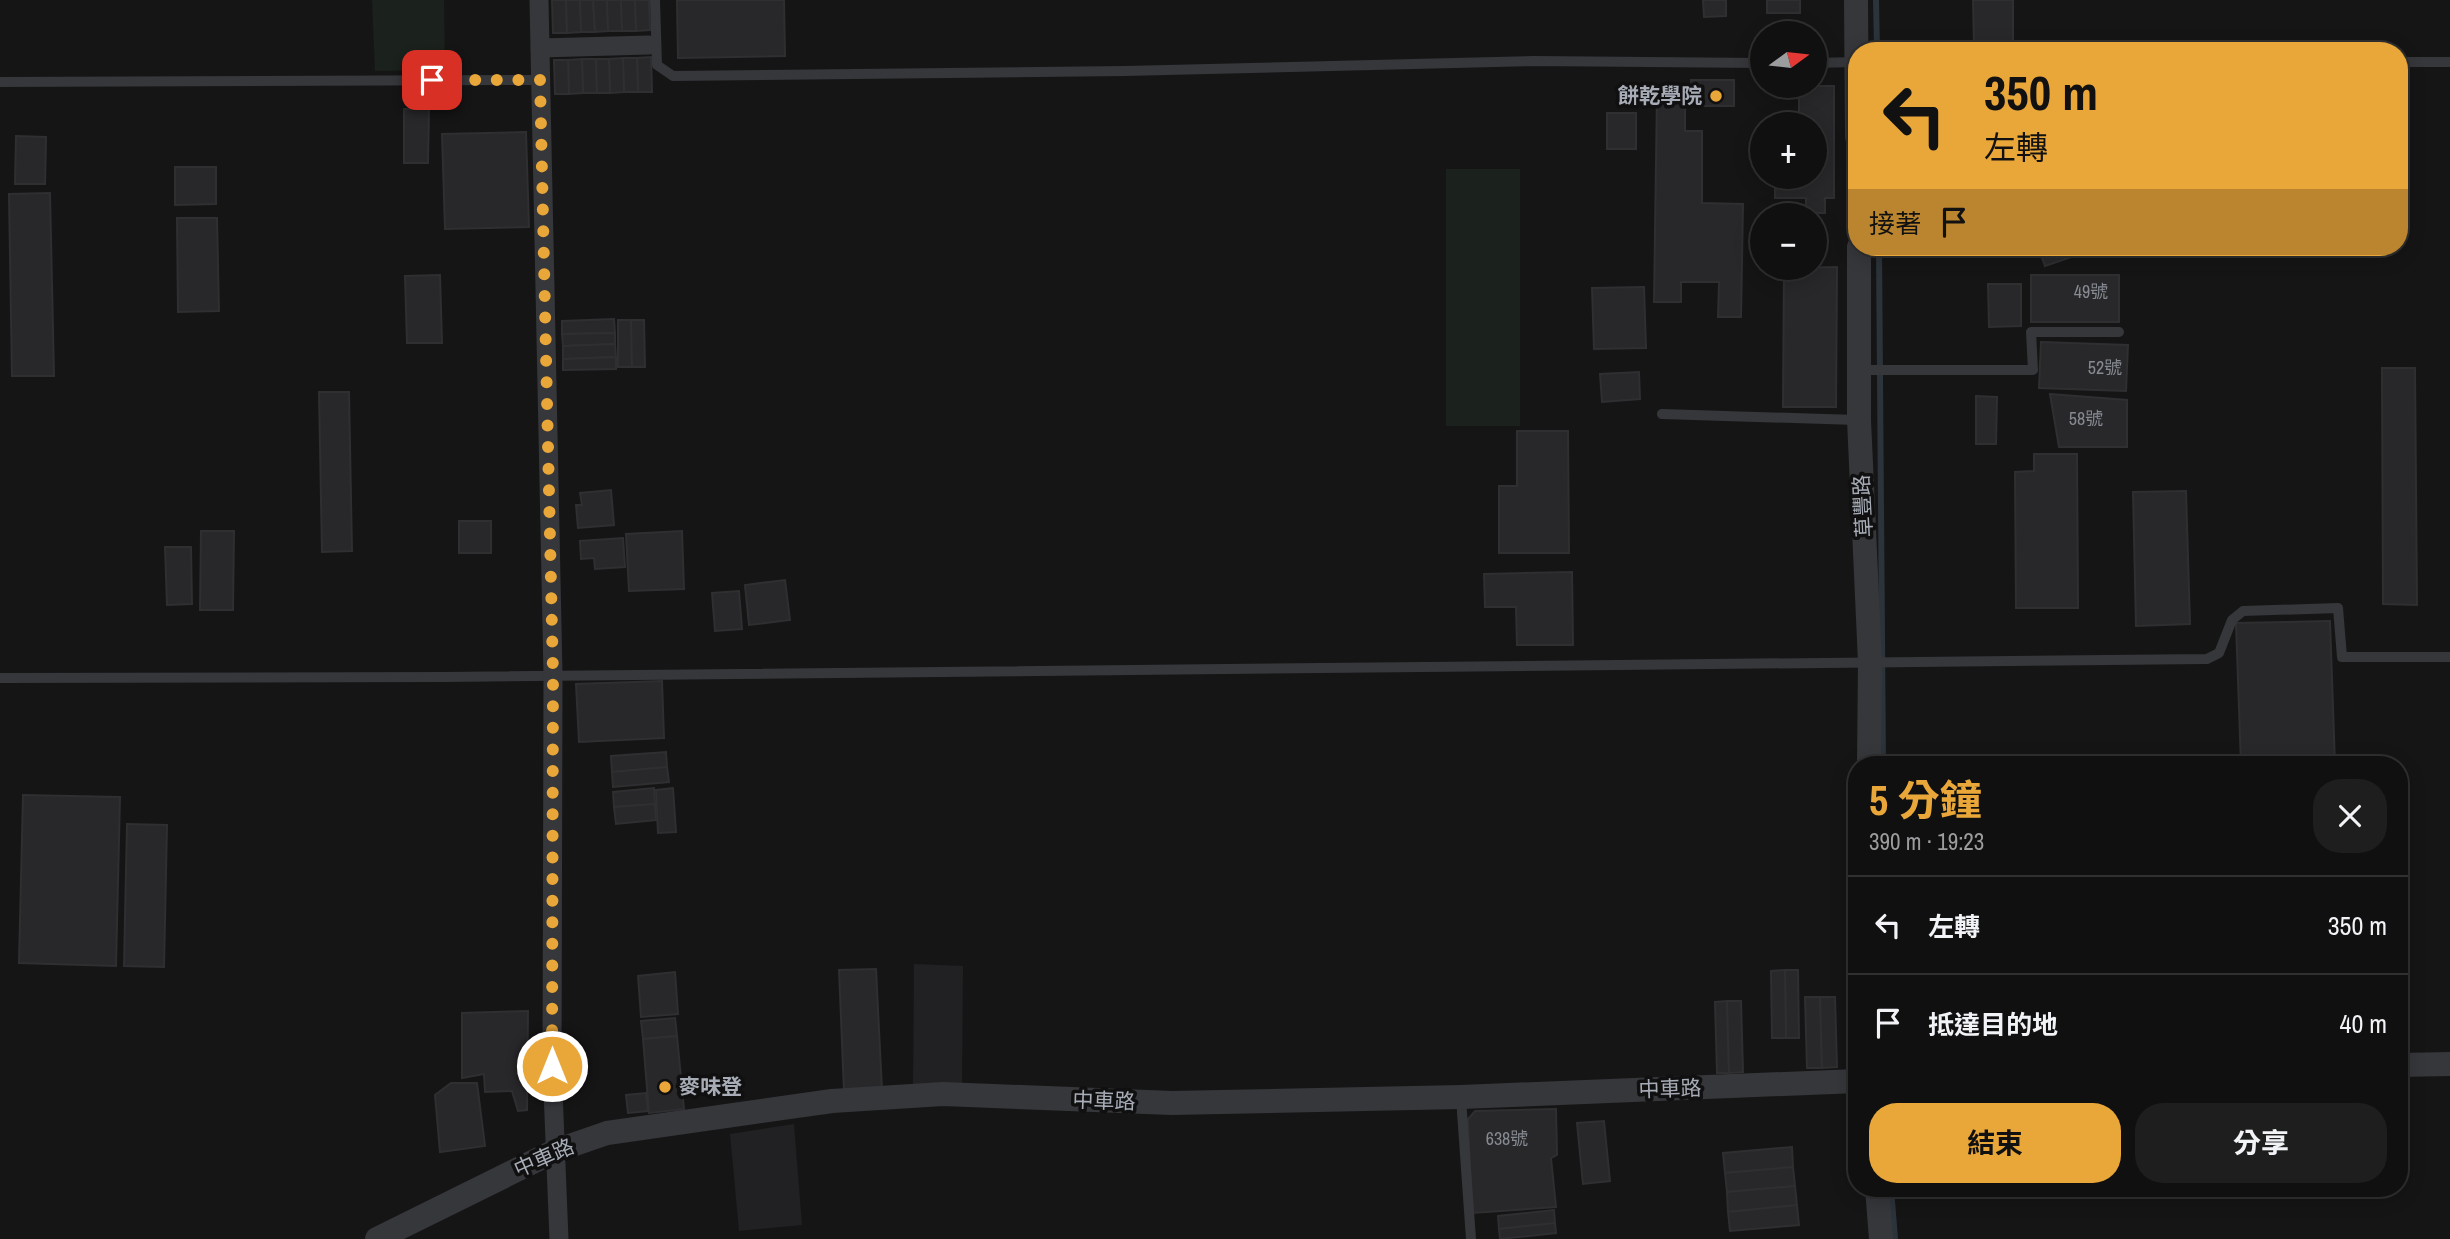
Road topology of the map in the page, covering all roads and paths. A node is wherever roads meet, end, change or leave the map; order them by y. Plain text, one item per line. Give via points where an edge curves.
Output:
1 (539, 0) edge
2 (655, 0) edge
3 (1856, 0) edge
4 (1856, 42) edge
5 (649, 45) dead end
6 (540, 48) junction
7 (1827, 62) edge
8 (1848, 62) edge
9 (2408, 62) edge
10 (2450, 62) edge
11 (1750, 63) edge
12 (540, 80) junction
13 (0, 82) edge
14 (1859, 256) edge
15 (2119, 332) dead end
16 (1861, 370) junction
17 (1662, 414) dead end
18 (1859, 420) junction
19 (2450, 657) edge
20 (1870, 662) junction
21 (553, 675) junction
22 (0, 678) edge
23 (1869, 756) edge
24 (2450, 1064) edge
25 (2408, 1066) edge
26 (1848, 1081) edge
27 (1461, 1097) junction
28 (555, 1151) junction
29 (1878, 1197) edge
30 (377, 1239) edge
31 (559, 1239) edge
32 (1471, 1239) edge
33 (1881, 1239) edge

1 - 6 street
2 - 11 lane via 657,65 673,76 1533,61
3 - 4 street
5 - 6 street
6 - 12 street
7 - 8 lane
9 - 10 lane
12 - 13 lane
12 - 21 street
14 - 16 street, 草豐路
15 - 16 lane via 2031,332 2033,370
16 - 18 street, 草豐路
17 - 18 lane
18 - 20 street, 草豐路
19 - 20 lane via 2342,657 2338,608 2242,611 2232,620 2219,653 2207,659
20 - 21 lane
20 - 23 street, 草豐路
21 - 22 lane
21 - 28 street
24 - 25 street
26 - 27 street, 中車路
27 - 28 street, 中車路 via 1172,1103 943,1094 846,1100 607,1133
27 - 32 lane
28 - 30 street, 中車路
28 - 31 street
29 - 33 street

